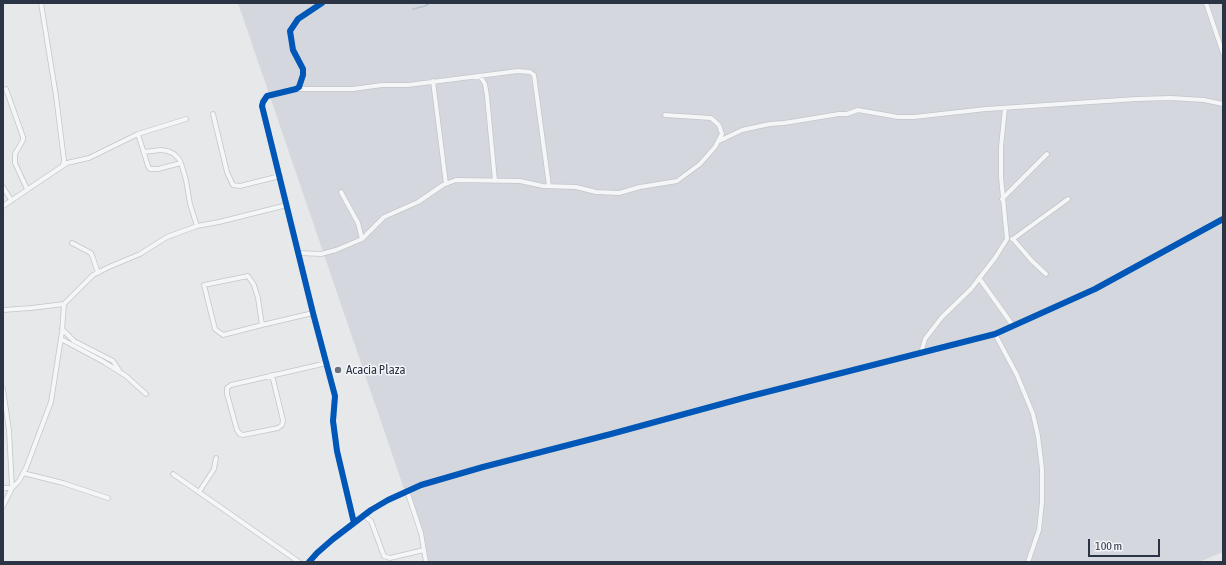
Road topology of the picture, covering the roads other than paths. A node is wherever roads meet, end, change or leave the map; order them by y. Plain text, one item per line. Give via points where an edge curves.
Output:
1 (41, 3) edge
2 (322, 3) edge
3 (1206, 3) edge
4 (1223, 53) edge
5 (480, 76) junction
6 (434, 82) junction
7 (6, 89) dead end
8 (296, 89) junction
9 (1223, 104) edge
10 (1005, 108) junction
11 (213, 114) dead end
12 (664, 115) dead end
13 (186, 119) dead end
14 (138, 134) junction
15 (718, 141) junction
16 (144, 152) junction
17 (1047, 154) dead end
18 (182, 162) junction
19 (63, 166) junction
20 (280, 176) junction
21 (495, 181) junction
22 (446, 184) junction
23 (549, 186) junction
24 (3, 187) edge
25 (27, 190) junction
26 (341, 192) dead end
27 (1002, 199) junction
28 (1068, 199) dead end
29 (11, 200) junction
30 (287, 205) junction
31 (3, 206) edge
32 (1223, 219) edge
33 (197, 226) junction
34 (362, 239) junction
35 (1007, 239) junction
36 (1013, 240) junction
37 (72, 243) dead end
38 (298, 253) junction
39 (98, 273) junction
40 (1046, 274) dead end
41 (979, 278) junction
42 (64, 304) junction
43 (3, 310) edge
44 (313, 313) junction
45 (262, 325) junction
46 (1014, 327) junction
47 (62, 329) junction
48 (995, 334) junction
49 (61, 339) junction
50 (921, 353) junction
51 (327, 363) junction
52 (120, 372) junction
53 (272, 375) junction
54 (3, 389) edge
55 (146, 394) dead end
56 (216, 458) dead end
57 (23, 473) junction
58 (173, 474) dead end
59 (3, 488) edge
60 (12, 488) junction
61 (408, 491) junction
62 (199, 492) junction
63 (108, 498) dead end
64 (3, 506) edge
65 (364, 516) junction
66 (354, 522) junction
67 (424, 550) junction
68 (299, 562) edge
69 (309, 562) edge
70 (426, 562) edge
71 (1028, 562) edge

1 - 19 street via 56,96
2 - 8 street via 298,19 290,31 293,50 303,69 301,84
3 - 4 street
5 - 6 street
5 - 21 street via 485,84 487,96
5 - 23 street via 518,70 534,75
6 - 8 street via 353,89
6 - 22 street
7 - 25 street via 23,137 15,154 15,163
8 - 20 street via 267,96 262,106
9 - 10 street via 1171,98
10 - 15 street via 898,117 858,110 847,114 742,130
10 - 27 street via 1001,146
11 - 20 street via 227,172 233,184 240,186
12 - 15 street via 711,118 719,125 722,134
13 - 14 street
14 - 16 street
14 - 19 street via 89,158
15 - 23 street via 700,164 677,181 640,186 619,193
16 - 18 street via 168,151
16 - 18 street via 148,166 152,170
17 - 27 street
18 - 33 street
19 - 25 street
20 - 30 street
21 - 22 street via 456,180
21 - 23 street via 520,181
22 - 34 street via 418,202 384,218
24 - 29 street
25 - 29 street
26 - 34 street via 358,223
27 - 35 street
28 - 36 street
29 - 31 street
30 - 33 street
30 - 38 street
32 - 46 street via 1095,289
33 - 39 street via 167,237 140,254
34 - 38 street via 321,254
35 - 36 street
35 - 41 street
36 - 40 street
37 - 39 street via 91,253
38 - 44 street
39 - 42 street
41 - 46 street
41 - 50 street via 942,317 925,340
42 - 43 street
42 - 47 street
44 - 45 street
44 - 51 street
45 - 45 street via 223,335 215,329 204,285 248,276 258,298
46 - 48 street
47 - 49 street
47 - 52 street via 74,341 113,361
48 - 50 street
48 - 71 street via 1017,375 1033,414 1038,436 1042,468 1042,502 1039,530
49 - 52 street
49 - 57 street via 51,402
50 - 61 street via 483,467
51 - 53 street
51 - 66 street via 335,396 333,421 337,451
52 - 55 street
53 - 53 street via 227,388 240,434 278,428 282,425
54 - 60 street
56 - 62 street via 214,469
57 - 60 street
57 - 63 street
58 - 62 street
59 - 60 street
60 - 64 street
61 - 65 street via 388,500
61 - 67 street
62 - 68 street
65 - 66 street
65 - 67 street via 371,521 384,556 390,558
66 - 69 street
67 - 70 street

